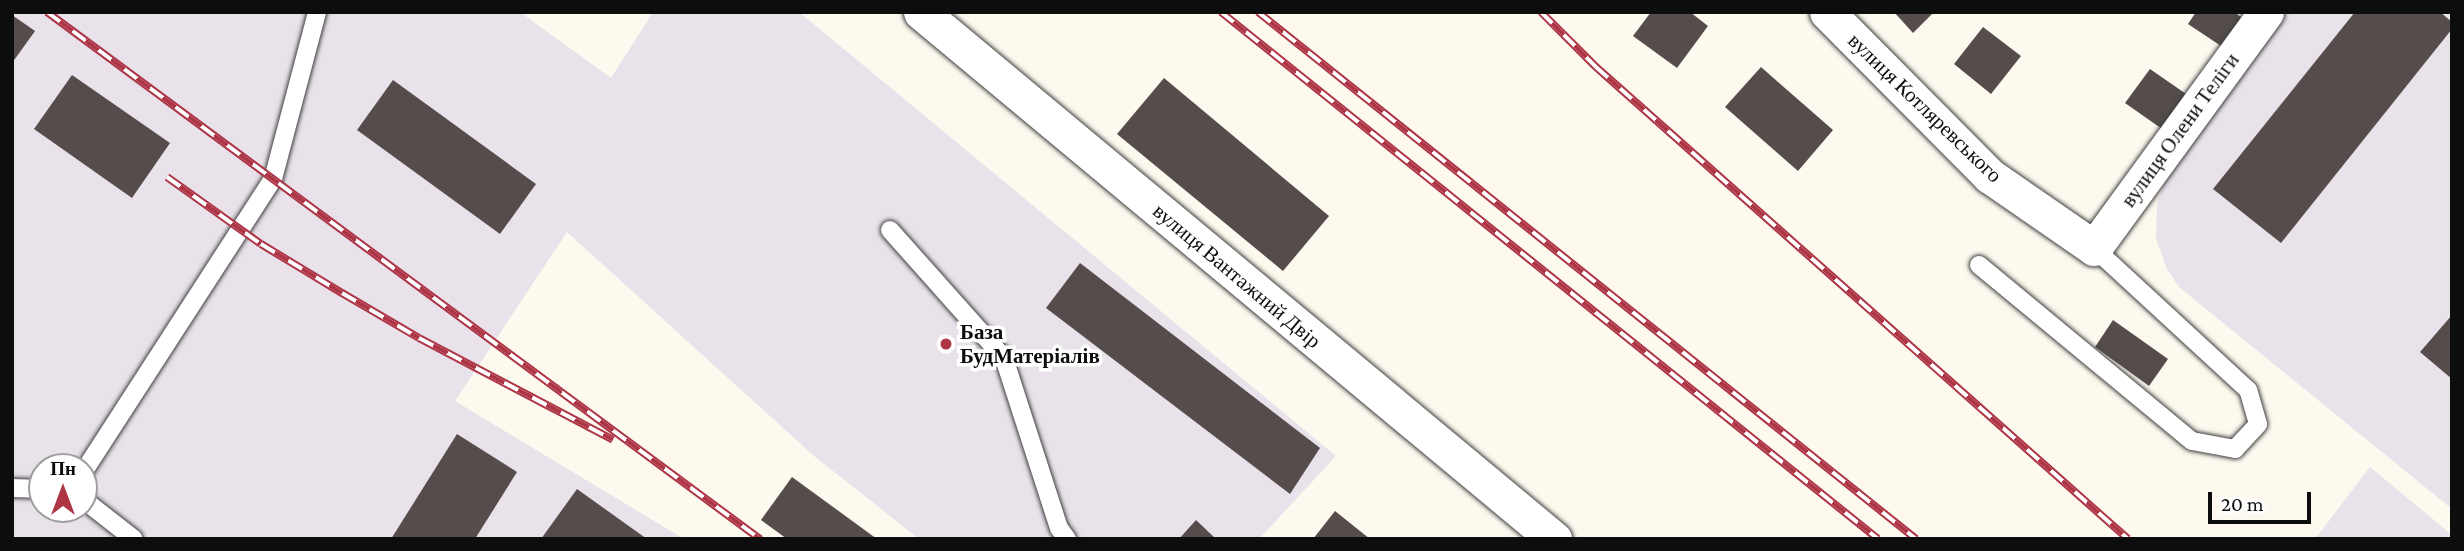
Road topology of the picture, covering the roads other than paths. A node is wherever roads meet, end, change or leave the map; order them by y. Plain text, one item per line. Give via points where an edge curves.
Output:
1 (317, 12) edge
2 (920, 12) edge
3 (1827, 12) edge
4 (2266, 12) edge
5 (890, 230) dead end
6 (2094, 248) junction
7 (1979, 265) dead end
8 (96, 453) edge
9 (98, 511) edge
10 (134, 539) edge
11 (1067, 539) edge
12 (1554, 539) edge

1 - 8 lane via 273,180
2 - 12 street, вулиця Вантажний Двір
3 - 6 street, вулиця Котляревського via 1990,176
4 - 6 street, вулиця Олени Теліги
5 - 11 lane via 1004,358 1059,528
6 - 7 lane via 2248,390 2258,424 2235,449 2192,441
9 - 10 lane

